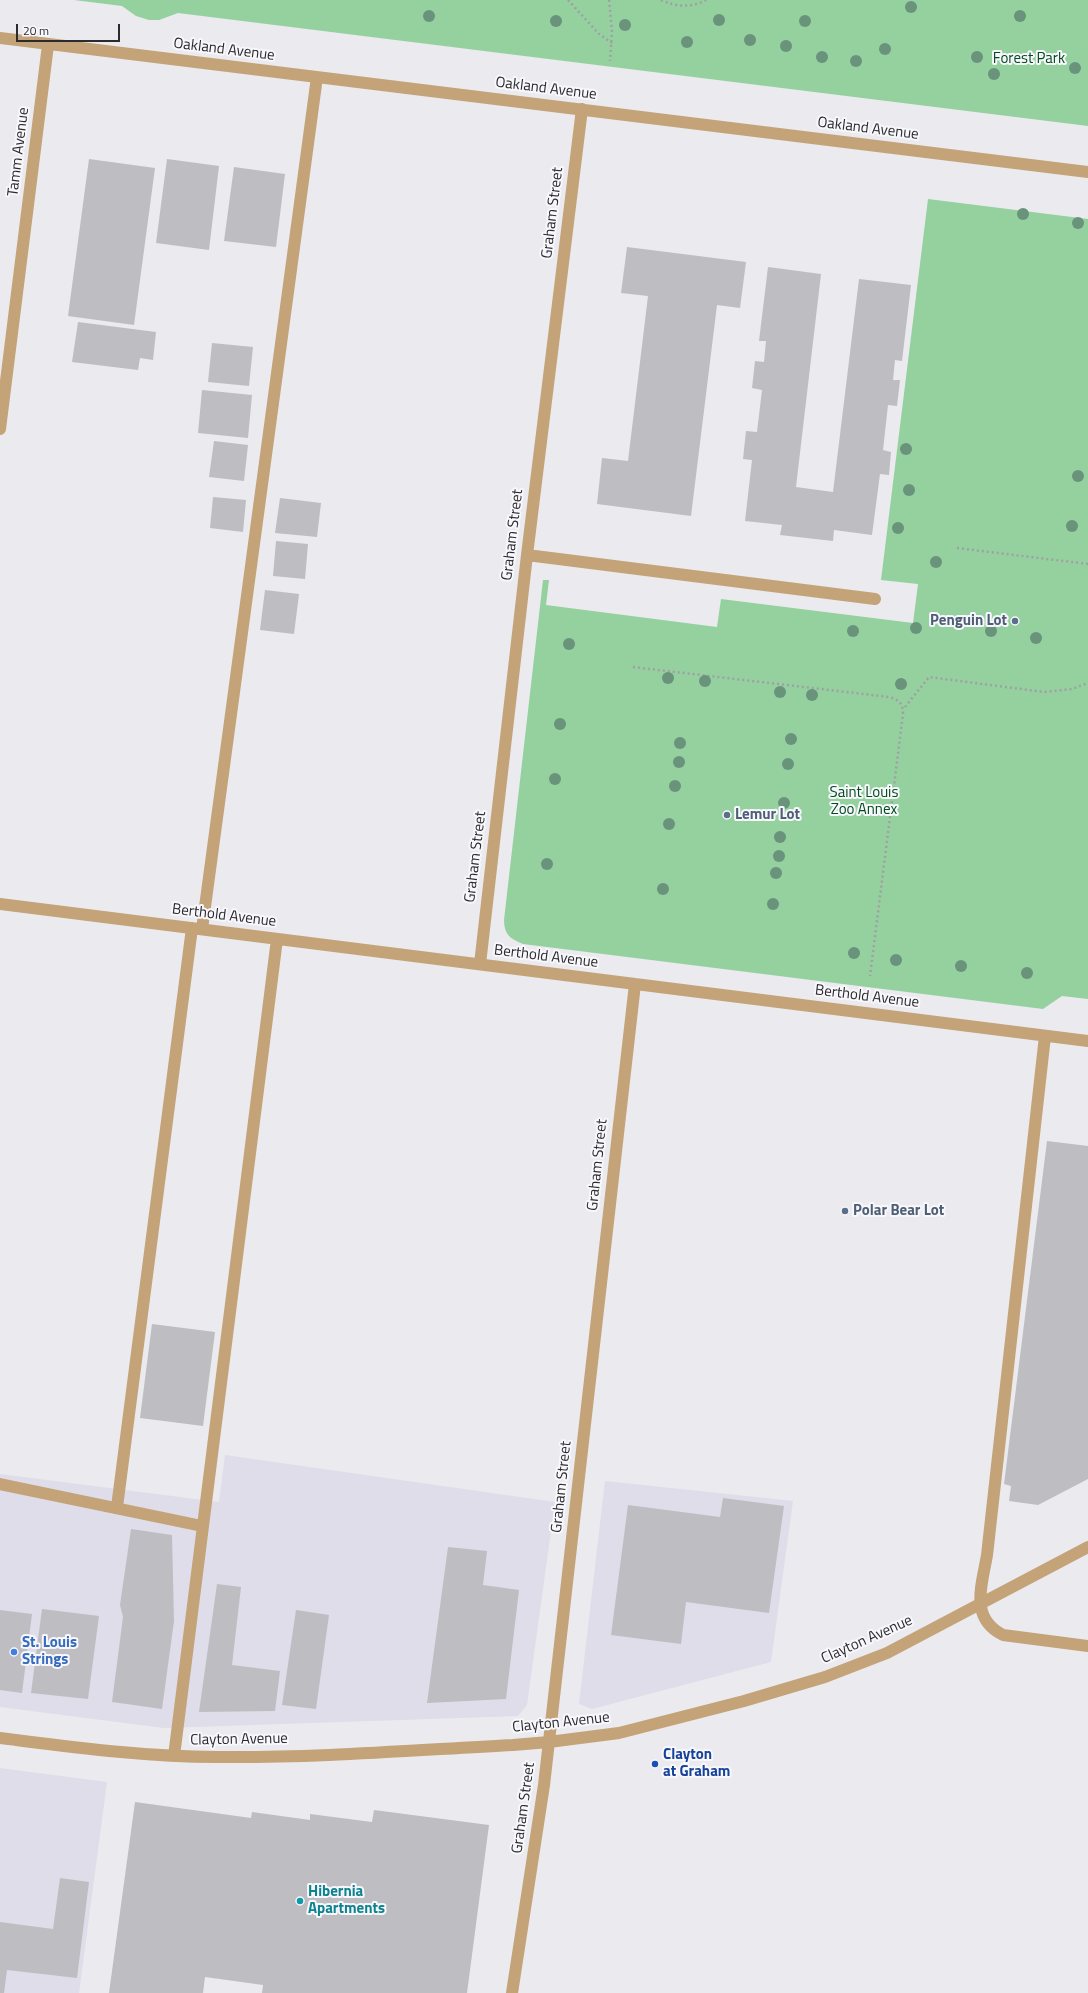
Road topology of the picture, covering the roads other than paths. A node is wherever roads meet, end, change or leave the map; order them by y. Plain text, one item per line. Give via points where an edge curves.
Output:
1 (0, 38) edge
2 (48, 44) junction
3 (317, 77) junction
4 (582, 110) junction
5 (1088, 172) edge
6 (0, 429) edge
7 (526, 555) junction
8 (874, 599) dead end
9 (0, 904) edge
10 (197, 929) junction
11 (277, 939) junction
12 (480, 964) junction
13 (635, 984) junction
14 (1045, 1036) junction
15 (1088, 1041) edge
16 (0, 1484) edge
17 (117, 1507) junction
18 (202, 1526) junction
19 (1088, 1547) edge
20 (979, 1604) junction
21 (1088, 1646) edge
22 (0, 1738) edge
23 (549, 1742) junction
24 (174, 1756) junction
25 (512, 1993) edge

1 - 2 street, Oakland Avenue
2 - 3 street, Oakland Avenue
2 - 6 street, Tamm Avenue
3 - 4 street, Oakland Avenue
3 - 10 street
4 - 5 street, Oakland Avenue
4 - 7 street, Graham Street
7 - 8 street
7 - 12 street, Graham Street
9 - 10 street, Berthold Avenue
10 - 11 street, Berthold Avenue
10 - 17 street via 137,1342
11 - 12 street, Berthold Avenue
11 - 18 street
12 - 13 street, Berthold Avenue
13 - 14 street, Berthold Avenue
13 - 23 street, Graham Street
14 - 15 street, Berthold Avenue
14 - 20 street via 987,1555
16 - 17 street
17 - 18 street
18 - 24 street
19 - 20 street, Clayton Avenue
20 - 21 street via 989,1625 1003,1635
20 - 23 street, Clayton Avenue via 887,1652 825,1677 619,1733
22 - 24 street, Clayton Avenue via 124,1753
23 - 24 street, Clayton Avenue via 264,1757
23 - 25 street, Graham Street

